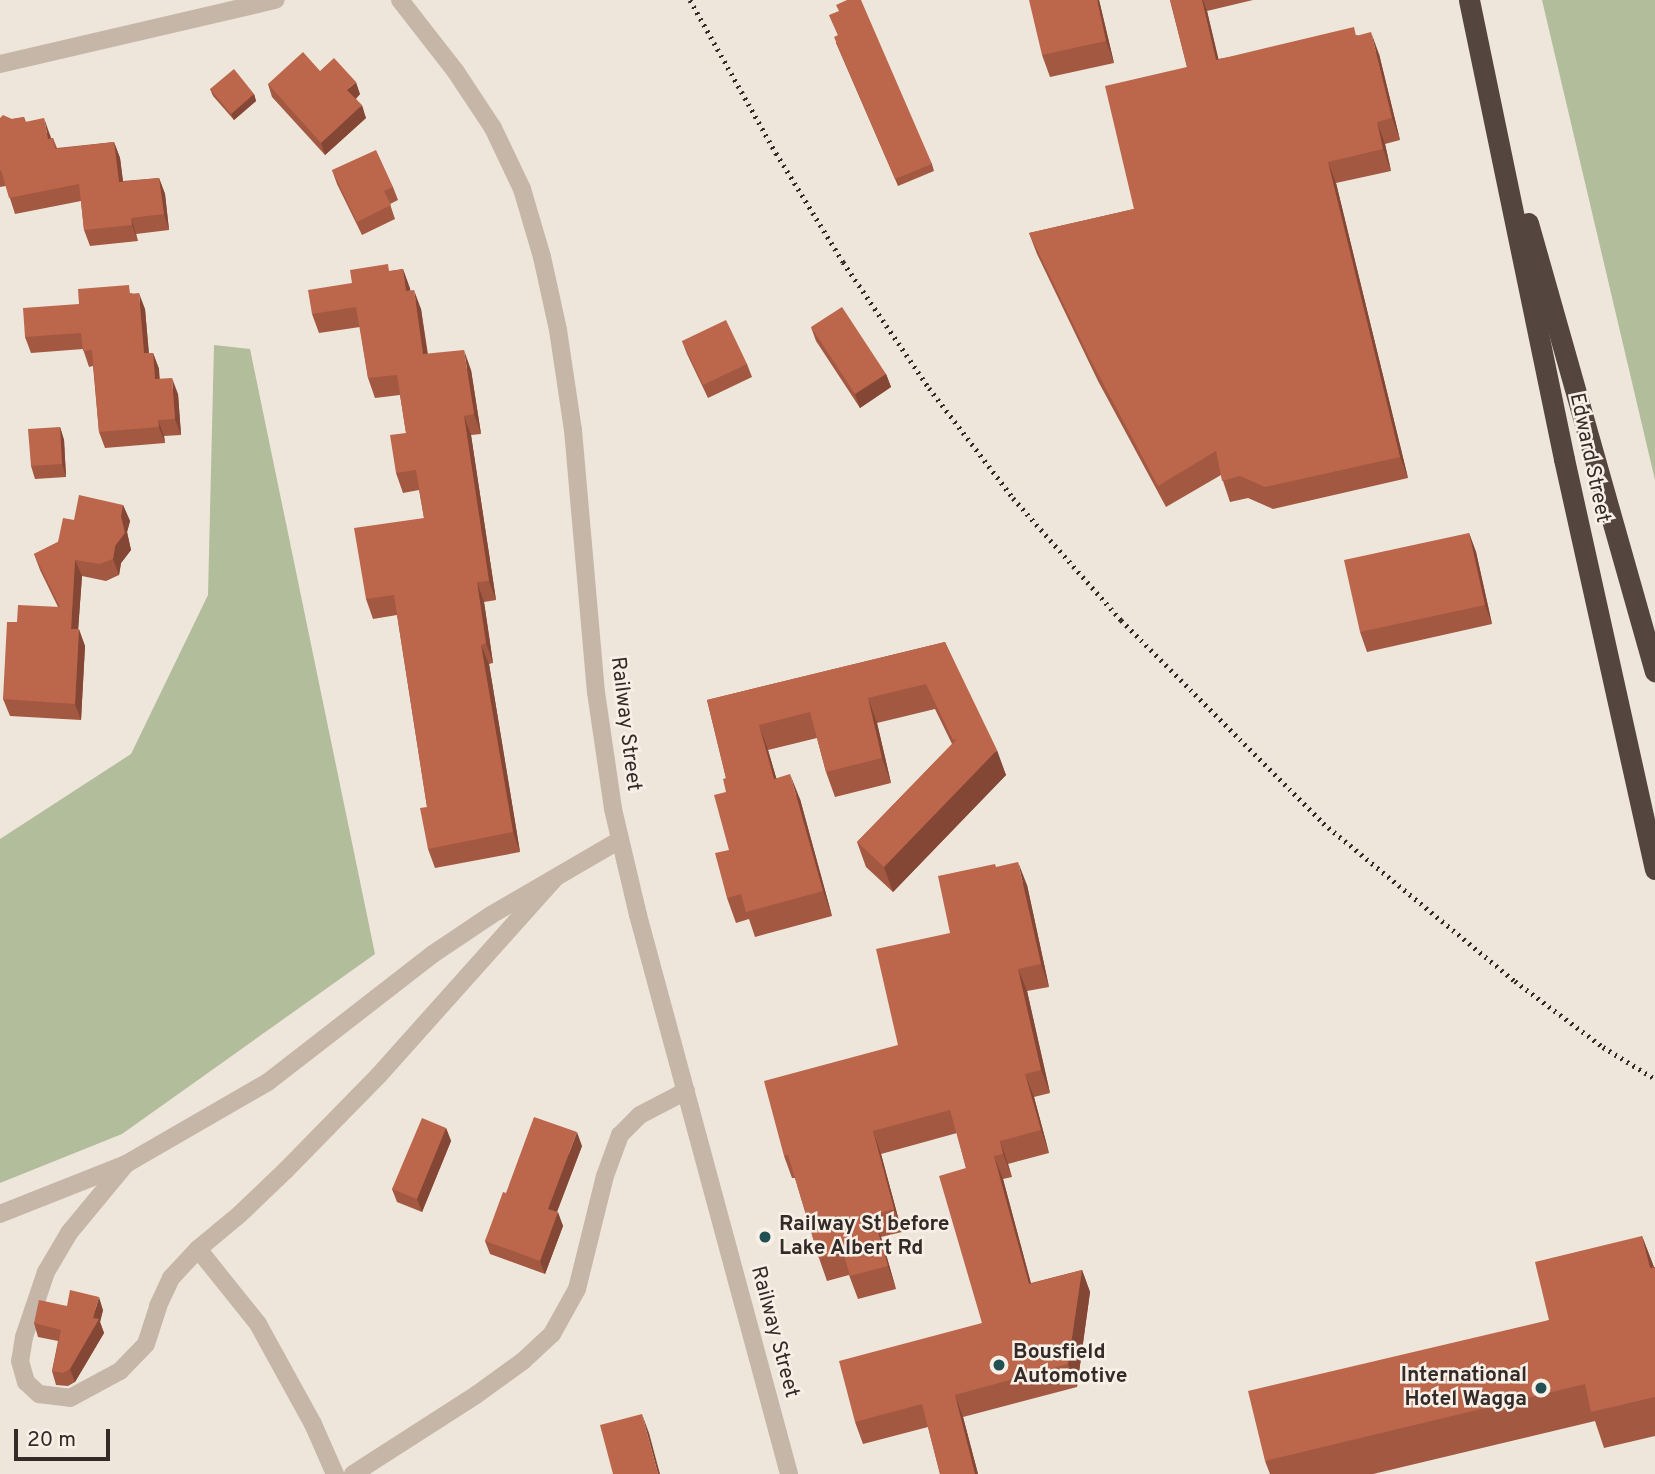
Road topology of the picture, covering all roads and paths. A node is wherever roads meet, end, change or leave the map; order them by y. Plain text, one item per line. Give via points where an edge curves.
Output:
1 (276, 0) edge
2 (400, 0) edge
3 (1469, 0) edge
4 (1480, 56) junction
5 (0, 64) edge
6 (1655, 671) edge
7 (620, 840) junction
8 (1655, 869) edge
9 (555, 878) junction
10 (686, 1091) junction
11 (126, 1164) junction
12 (0, 1214) edge
13 (198, 1249) junction
14 (335, 1474) edge
15 (353, 1474) edge
16 (789, 1474) edge

1 - 5 street
2 - 7 street, Railway Street via 493,128 522,189 542,257 573,430 596,692
3 - 4 highway, Edward Street
4 - 6 highway, Edward Street
4 - 8 highway, Edward Street
7 - 9 street
7 - 10 street, Railway Street
9 - 11 street via 433,954 268,1082
9 - 13 street via 379,1074 250,1205
10 - 15 street via 640,1115 620,1135 577,1289 552,1334 476,1395
10 - 16 street, Railway Street
11 - 12 street
11 - 13 street via 69,1233 46,1272 24,1337 20,1361 26,1382 39,1394 70,1398 120,1371 146,1343 171,1278
13 - 14 street via 258,1324

